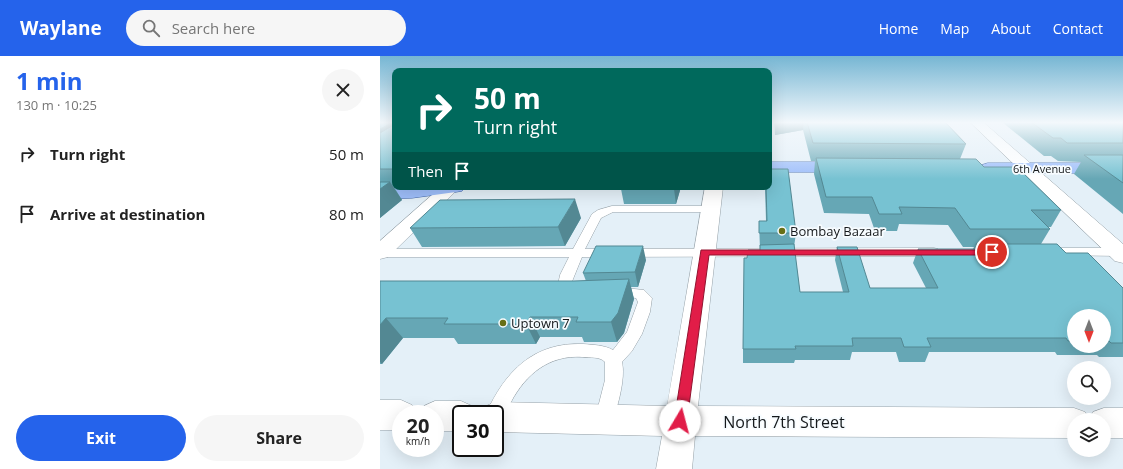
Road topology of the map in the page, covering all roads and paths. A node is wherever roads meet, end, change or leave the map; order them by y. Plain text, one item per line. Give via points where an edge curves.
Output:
1 (997, 141) edge
2 (772, 166) edge
3 (862, 167) edge
4 (971, 168) edge
5 (1027, 168) junction
6 (1123, 168) edge
7 (430, 190) edge
8 (449, 190) edge
9 (380, 194) edge
10 (712, 198) edge
11 (380, 252) edge
12 (704, 252) junction
13 (944, 252) edge
14 (1040, 252) edge
15 (578, 253) junction
16 (1122, 253) edge
17 (614, 360) junction
18 (501, 405) edge
19 (380, 415) edge
20 (392, 415) edge
21 (504, 416) edge
22 (604, 420) junction
23 (680, 421) junction
24 (1067, 423) edge
25 (1111, 423) edge
26 (1123, 423) edge
27 (674, 469) edge

1 - 5 street
2 - 3 main road
4 - 5 main road, 6th Avenue
5 - 6 main road, 6th Avenue
5 - 16 street
7 - 9 main road
8 - 11 street
10 - 12 street
10 - 15 lane via 602,212 596,216
11 - 15 lane
12 - 13 lane
12 - 15 lane
12 - 23 street
14 - 16 lane
15 - 17 lane via 563,286 564,290 572,294 639,293 645,298 635,335
17 - 18 lane via 609,354 585,350 562,351 542,358 515,380
17 - 22 lane via 613,382
19 - 20 street
21 - 22 street, North 7th Street
22 - 23 street, North 7th Street
23 - 24 street, North 7th Street
23 - 27 street
25 - 26 street

